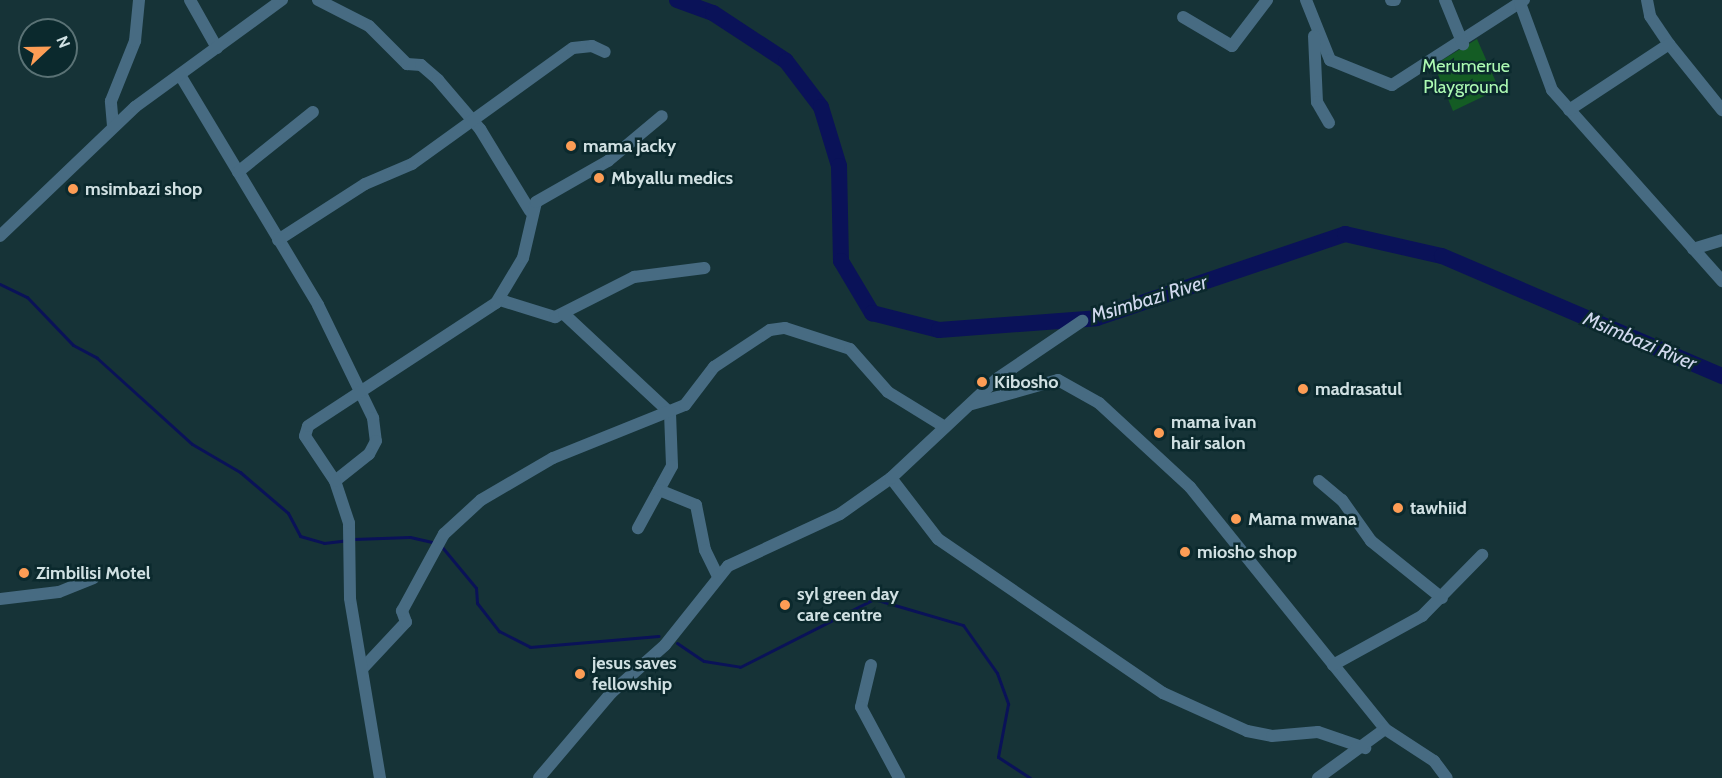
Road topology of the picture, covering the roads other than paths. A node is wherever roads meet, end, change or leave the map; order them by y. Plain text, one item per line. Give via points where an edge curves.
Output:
1 (139, 0) edge
2 (190, 0) edge
3 (282, 0) edge
4 (318, 0) edge
5 (1267, 0) edge
6 (1306, 0) edge
7 (1445, 0) edge
8 (1647, 0) edge
9 (1522, 2) edge
10 (1183, 17) dead end
11 (1314, 23) junction
12 (1463, 44) junction
13 (1669, 44) junction
14 (217, 48) junction
15 (605, 52) dead end
16 (180, 75) junction
17 (1569, 110) junction
18 (1722, 110) edge
19 (313, 112) dead end
20 (662, 116) dead end
21 (471, 118) junction
22 (1329, 123) dead end
23 (113, 126) junction
24 (238, 172) junction
25 (530, 211) junction
26 (0, 236) edge
27 (278, 240) junction
28 (1722, 240) edge
29 (1693, 249) junction
30 (704, 268) dead end
31 (1722, 281) edge
32 (500, 300) junction
33 (564, 314) junction
34 (1082, 321) dead end
35 (358, 389) junction
36 (972, 404) junction
37 (670, 413) junction
38 (945, 428) junction
39 (891, 478) junction
40 (335, 481) junction
41 (1319, 481) dead end
42 (659, 490) junction
43 (638, 528) dead end
44 (1482, 555) dead end
45 (718, 577) junction
46 (93, 578) dead end
47 (1442, 598) junction
48 (0, 599) edge
49 (871, 665) dead end
50 (1333, 665) junction
51 (363, 668) junction
52 (1385, 729) junction
53 (1365, 748) junction
54 (380, 778) edge
55 (539, 778) edge
56 (899, 778) edge
57 (1318, 778) edge
58 (1447, 778) edge

1 - 23 street via 135,41 111,101
2 - 14 street
3 - 14 street
4 - 21 street via 369,26 407,64 421,65
5 - 10 street via 1232,46
6 - 11 street
7 - 12 street
8 - 13 street via 1650,16
9 - 12 street
9 - 17 street via 1552,90
11 - 12 street via 1330,60 1392,85
11 - 22 street via 1317,102
13 - 17 street
13 - 18 street
14 - 16 street
15 - 21 street via 592,46 573,48
16 - 23 street
16 - 24 street
17 - 29 street via 1616,156
19 - 24 street
20 - 25 street via 598,168 542,196
21 - 25 street
21 - 27 street via 412,164 364,184
23 - 26 street
24 - 27 street
25 - 32 street via 523,258
27 - 35 street via 318,305
28 - 29 street
29 - 31 street
30 - 33 street via 634,277
32 - 33 street via 550,317
32 - 35 street via 466,327
33 - 37 street
34 - 36 street via 998,378
35 - 40 street via 373,418 376,441 362,460
35 - 40 street via 308,426 305,436
36 - 38 street
36 - 50 street via 1058,380 1099,402 1190,487
37 - 38 street via 698,393 714,367 779,328 850,348 888,392
37 - 42 street via 675,450
37 - 51 street via 538,466 481,501 444,534 402,611 406,622
38 - 39 street
39 - 45 street via 840,514 742,558
39 - 53 street via 938,538 1169,696 1255,733 1318,732
40 - 51 street via 349,523 350,598
41 - 47 street via 1342,500 1371,541
42 - 43 street
42 - 45 street via 696,505 705,550
44 - 47 street
45 - 55 street via 665,645 611,693
46 - 48 street via 59,592
47 - 50 street via 1422,616
49 - 56 street via 861,707 885,744
50 - 52 street
51 - 54 street
52 - 53 street
52 - 58 street via 1434,762
53 - 57 street

